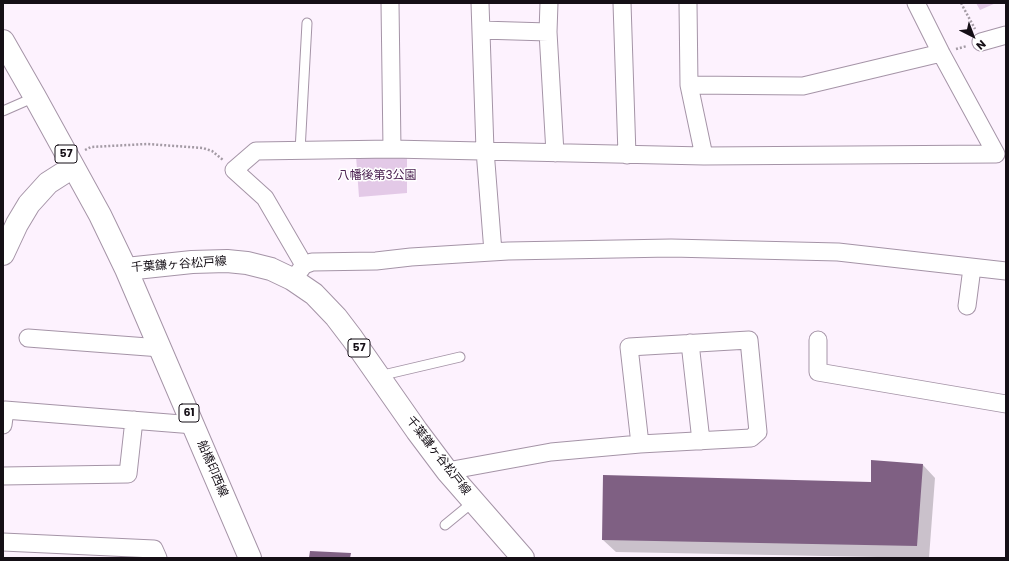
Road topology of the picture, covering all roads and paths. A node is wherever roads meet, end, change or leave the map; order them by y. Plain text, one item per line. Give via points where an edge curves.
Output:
1 (390, 3) edge
2 (480, 3) edge
3 (548, 3) edge
4 (622, 3) edge
5 (688, 3) edge
6 (916, 3) edge
7 (961, 3) edge
8 (307, 23) dead end
9 (481, 30) junction
10 (548, 32) junction
11 (1006, 35) edge
12 (3, 41) edge
13 (981, 42) junction
14 (940, 53) junction
15 (689, 85) junction
16 (35, 96) junction
17 (3, 112) edge
18 (392, 149) junction
19 (300, 150) junction
20 (485, 150) junction
21 (555, 154) junction
22 (627, 155) junction
23 (704, 156) junction
24 (71, 162) junction
25 (234, 170) junction
26 (493, 252) junction
27 (3, 254) edge
28 (972, 268) junction
29 (126, 269) junction
30 (1006, 271) edge
31 (298, 272) junction
32 (967, 306) dead end
33 (28, 338) dead end
34 (818, 340) dead end
35 (690, 343) junction
36 (161, 348) junction
37 (460, 357) dead end
38 (379, 376) junction
39 (1006, 404) edge
40 (134, 420) junction
41 (3, 425) edge
42 (194, 425) junction
43 (701, 441) junction
44 (640, 444) junction
45 (447, 471) junction
46 (3, 476) edge
47 (473, 502) junction
48 (446, 526) dead end
49 (3, 542) edge
50 (158, 558) edge
51 (250, 558) edge
52 (523, 558) edge

1 - 18 street
2 - 9 street
3 - 10 street
4 - 22 street
5 - 15 street
6 - 14 street
7 - 13 path
8 - 19 lane
9 - 10 street
9 - 20 street
10 - 21 street
11 - 13 street
12 - 16 main road, 千葉鎌ヶ谷松戸線 / 57
13 - 14 path
14 - 15 street via 803,86
14 - 23 street via 996,154
15 - 23 street
16 - 17 lane
16 - 24 main road, 千葉鎌ヶ谷松戸線 / 57
18 - 19 street
18 - 20 street
19 - 25 street via 256,151
20 - 21 street
20 - 26 street
21 - 22 street
22 - 23 street
24 - 25 path via 91,147 147,144 203,148 212,151
24 - 27 main road via 29,204 16,224
24 - 29 main road, 千葉鎌ヶ谷松戸線 / 57
25 - 31 street via 265,198
26 - 28 street via 671,248 838,252
26 - 31 street via 376,261 312,262
28 - 30 street
28 - 32 street
29 - 31 main road, 千葉鎌ヶ谷松戸線 / 57 via 227,261
29 - 36 main road, 船橋印西線 / 61
31 - 38 main road, 千葉鎌ヶ谷松戸線 / 57 via 336,317
33 - 36 street
34 - 39 street via 818,372
35 - 43 street
35 - 43 street via 749,340 758,432 751,438
35 - 44 street via 629,347
36 - 42 main road, 船橋印西線 / 61
37 - 38 lane
38 - 45 main road, 千葉鎌ヶ谷松戸線 / 57
40 - 41 street via 5,410
40 - 42 street
40 - 46 street via 128,474
42 - 51 main road, 船橋印西線 / 61
43 - 44 street
44 - 45 street via 551,452
45 - 47 main road, 千葉鎌ヶ谷松戸線 / 57
47 - 48 lane
47 - 52 main road, 千葉鎌ヶ谷松戸線 / 57
49 - 50 street via 154,549

